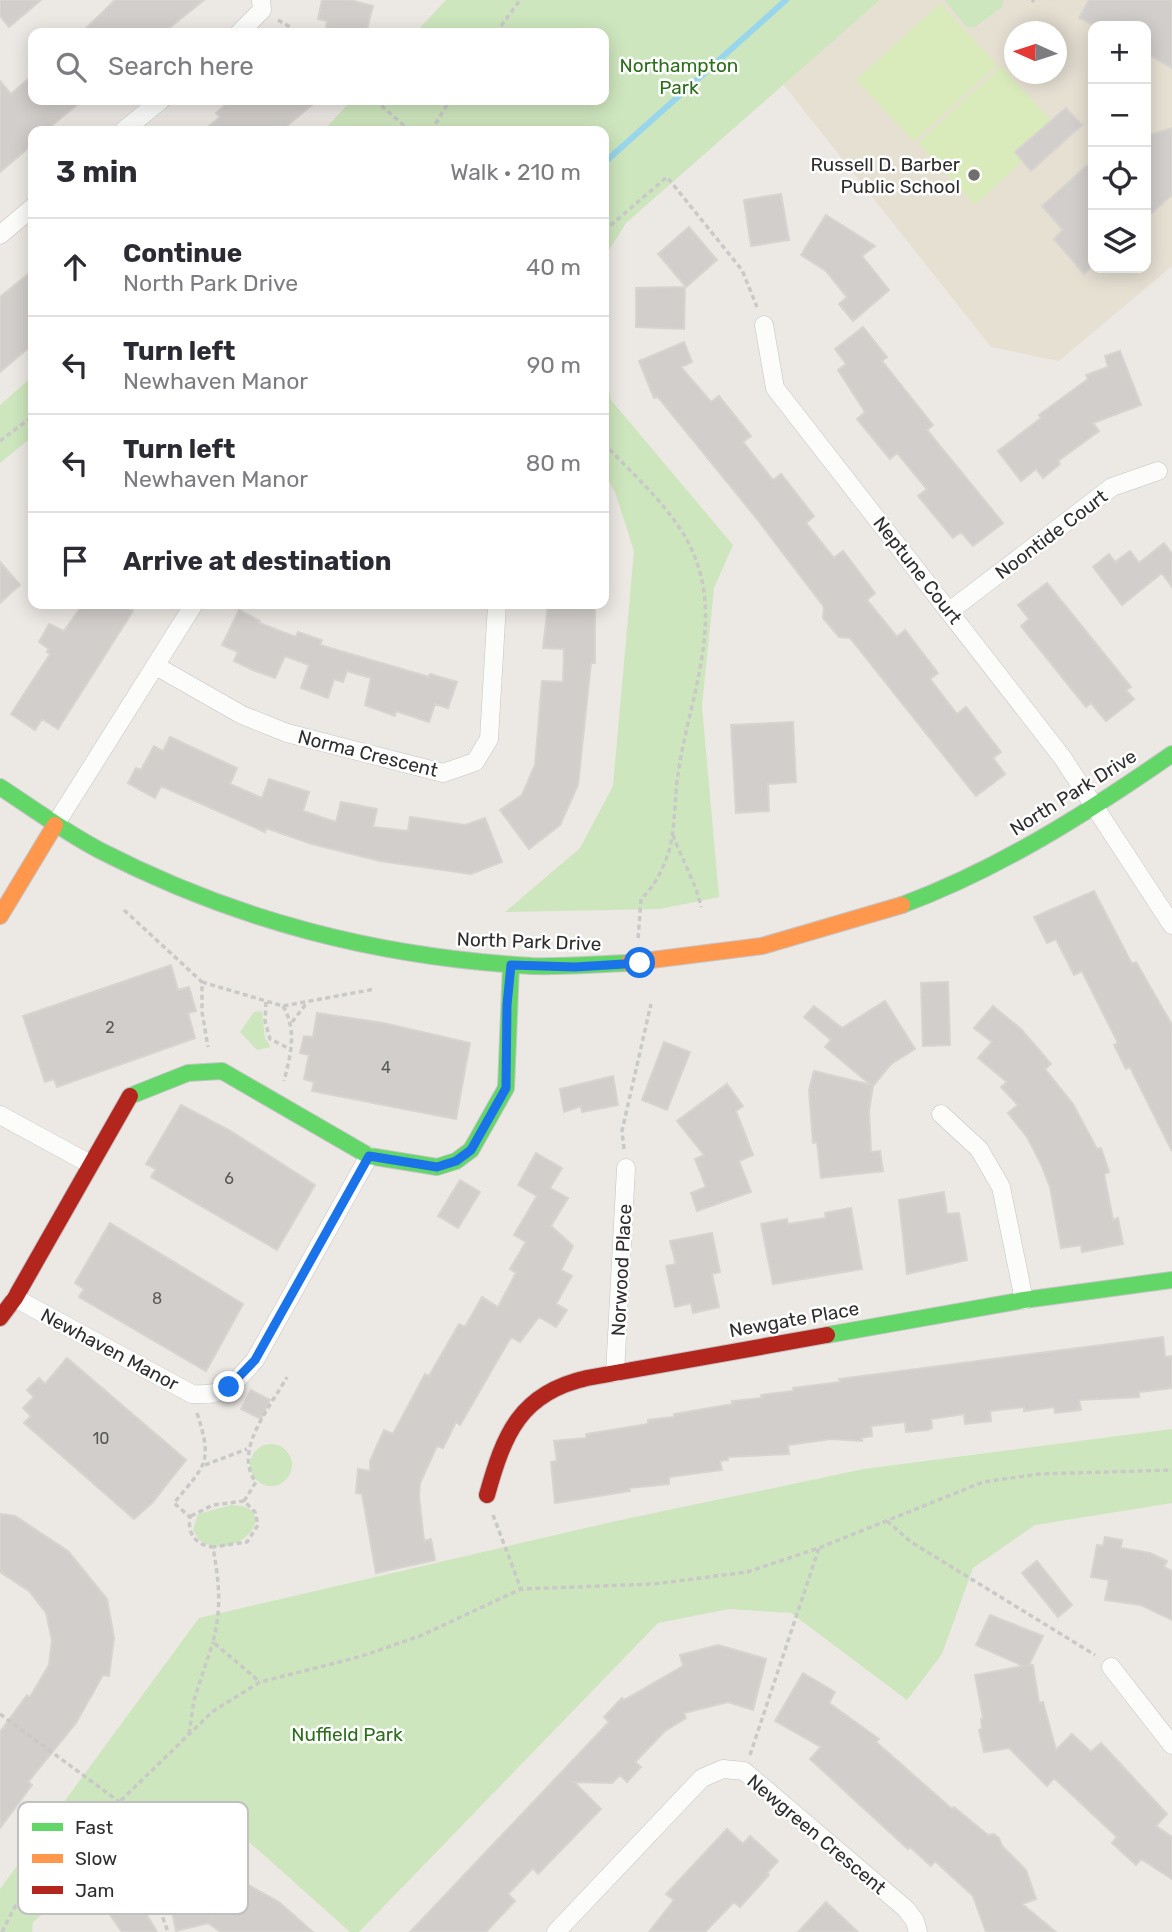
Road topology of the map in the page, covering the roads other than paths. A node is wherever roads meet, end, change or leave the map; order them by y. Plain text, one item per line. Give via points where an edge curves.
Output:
1 (262, 5) edge
2 (243, 28) edge
3 (154, 105) edge
4 (129, 126) edge
5 (28, 211) edge
6 (0, 235) edge
7 (764, 325) road end
8 (1158, 471) dead end
9 (191, 609) edge
10 (497, 609) edge
11 (951, 610) junction
12 (156, 666) junction
13 (1172, 754) edge
14 (0, 787) edge
15 (1096, 806) junction
16 (55, 825) junction
17 (0, 916) edge
18 (1172, 925) edge
19 (511, 965) junction
20 (941, 1114) dead end
21 (0, 1115) edge
22 (369, 1156) junction
23 (90, 1164) junction
24 (626, 1168) road end
25 (1172, 1280) edge
26 (15, 1298) junction
27 (1024, 1300) junction
28 (0, 1318) edge
29 (615, 1373) junction
30 (487, 1495) road end
31 (1111, 1667) road end
32 (1172, 1745) edge
33 (556, 1932) edge
34 (918, 1932) edge

1 - 2 street
3 - 4 street
5 - 6 street
7 - 11 street, Neptune Court via 775,388
8 - 11 street, Noontide Court via 1112,487
9 - 12 street
10 - 12 street, Norma Crescent via 489,739 475,762 443,774 287,733 242,715
11 - 15 street, Neptune Court
12 - 16 street
13 - 15 street, North Park Drive
14 - 16 street, North Park Drive
15 - 18 street, Neptune Court
15 - 19 street, North Park Drive via 985,869 874,915 756,947 640,963
16 - 17 street
16 - 19 street, North Park Drive via 164,885 262,921 380,951
19 - 22 street via 506,1088 471,1150 437,1167
20 - 27 street via 979,1149 1001,1187
21 - 23 street
22 - 23 street via 222,1072 202,1069 132,1093
22 - 26 street, Newhaven Manor via 255,1360 229,1387 211,1395 192,1394
23 - 26 street
24 - 29 street, Norwood Place
25 - 27 street, Newgate Place
26 - 28 street
27 - 29 street, Newgate Place
29 - 30 street, Newgate Place via 541,1394 499,1450
31 - 32 street
33 - 34 street, Newgreen Crescent via 702,1777 723,1769 744,1771 906,1909

